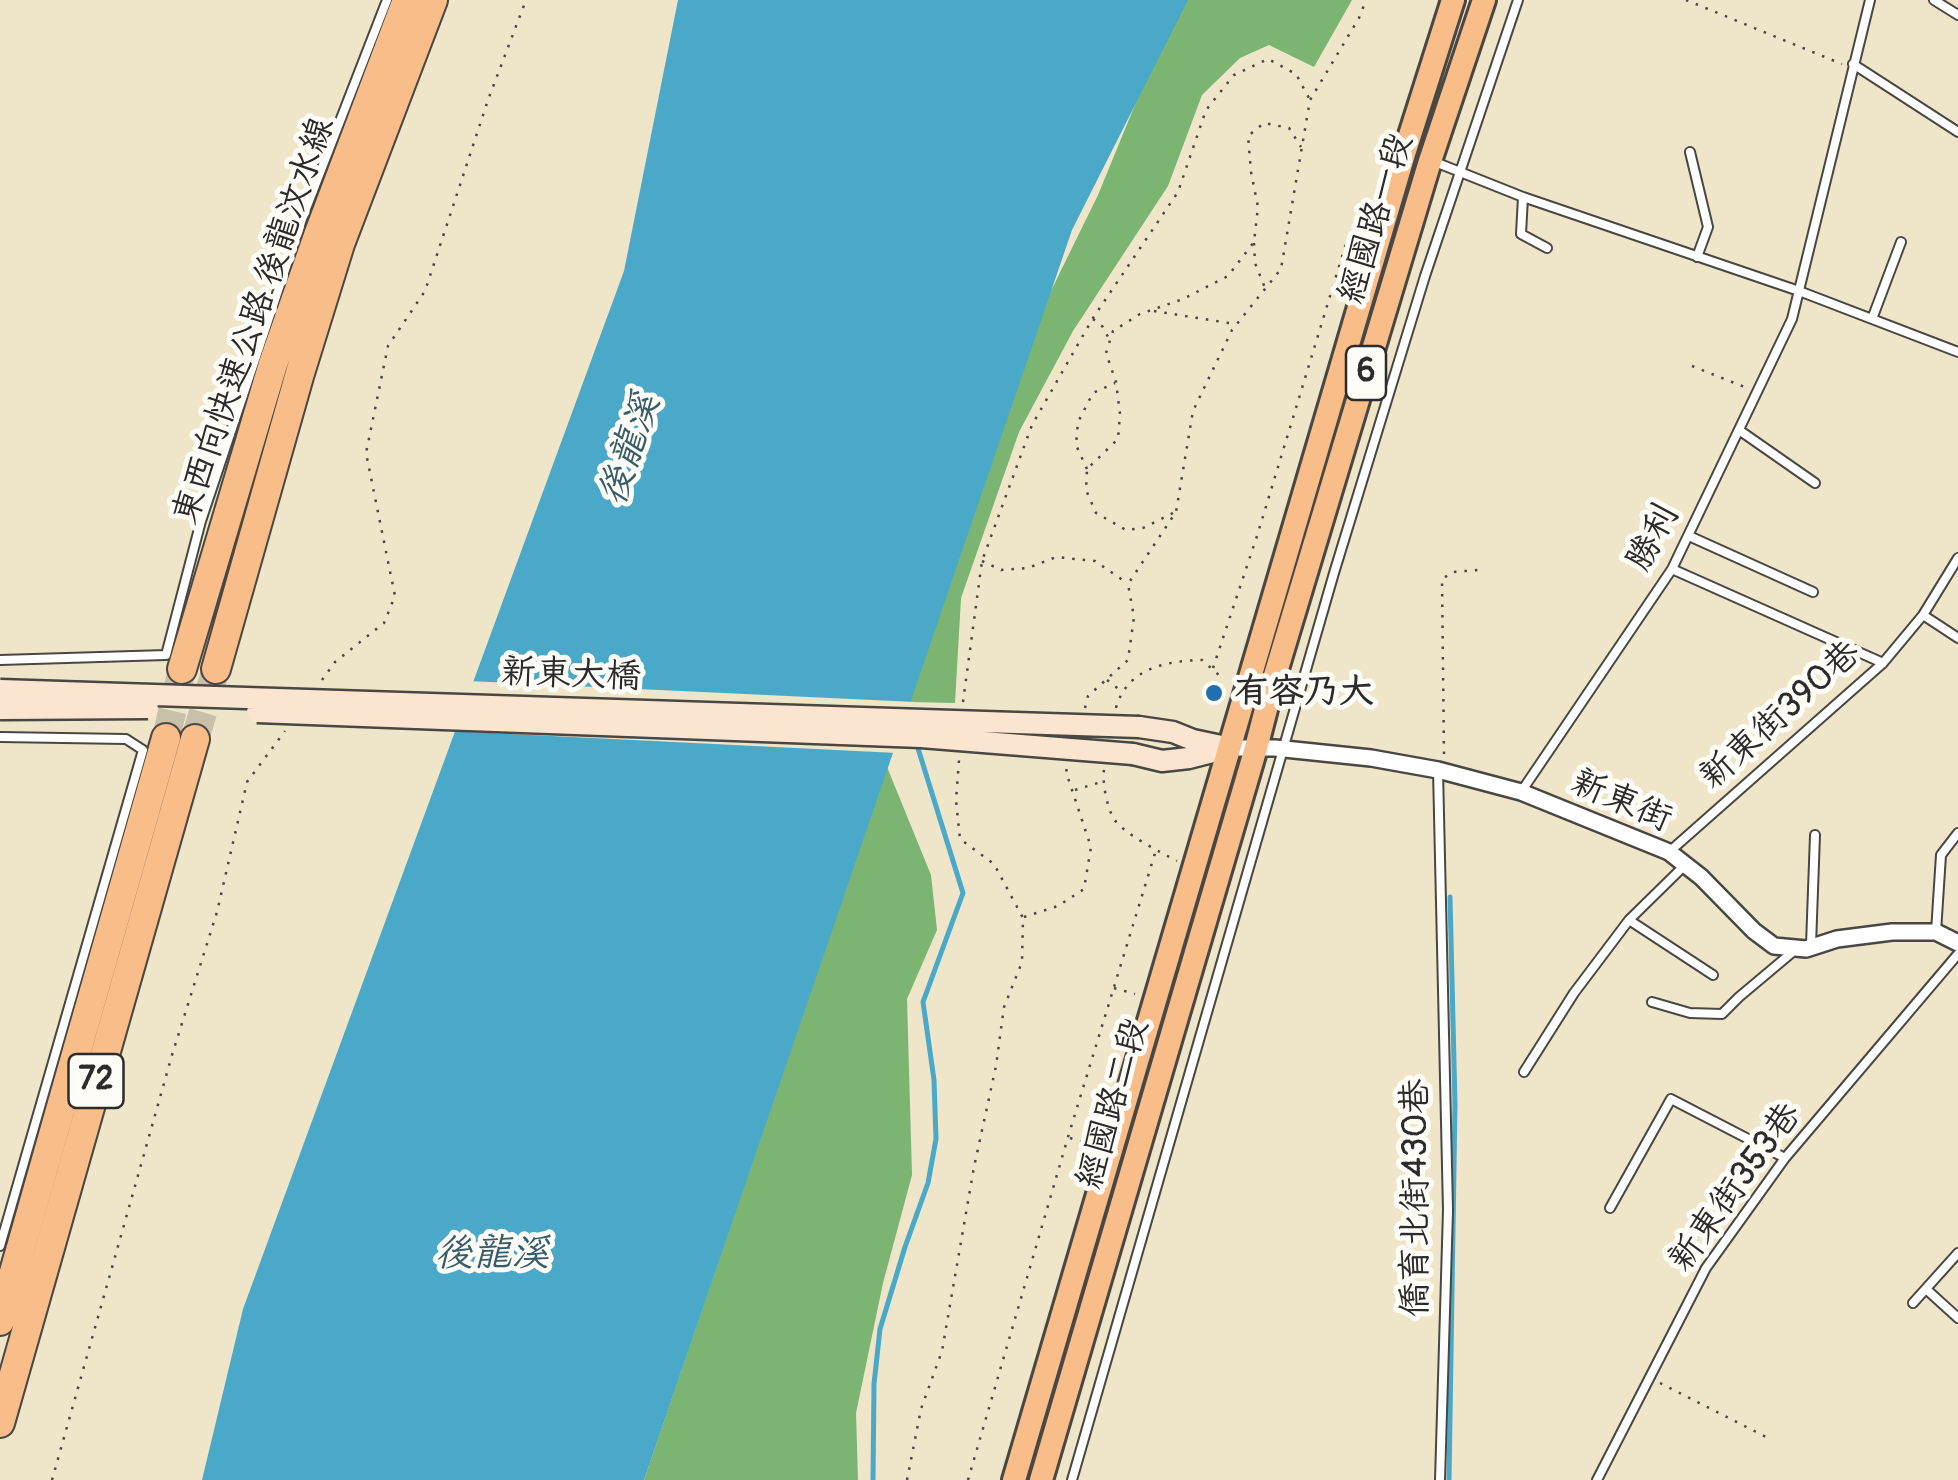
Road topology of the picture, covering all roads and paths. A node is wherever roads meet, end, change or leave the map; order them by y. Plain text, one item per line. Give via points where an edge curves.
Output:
1 (388, 0) edge
2 (407, 0) edge
3 (433, 0) edge
4 (526, 0) edge
5 (1366, 0) edge
6 (1454, 0) edge
7 (1484, 0) edge
8 (1518, 0) edge
9 (1686, 0) edge
10 (1870, 0) edge
11 (1934, 0) edge
12 (1958, 15) edge
13 (1853, 64) junction
14 (1310, 100) junction
15 (1958, 132) edge
16 (1302, 148) junction
17 (1690, 152) dead end
18 (1430, 161) junction
19 (1460, 170) junction
20 (1523, 197) junction
21 (1254, 242) junction
22 (1901, 242) dead end
23 (1547, 248) dead end
24 (1697, 257) junction
25 (1266, 288) junction
26 (1799, 291) junction
27 (1340, 295) dead end
28 (1151, 310) junction
29 (1326, 310) junction
30 (1338, 314) dead end
31 (1092, 318) junction
32 (1872, 319) junction
33 (1237, 324) junction
34 (1110, 341) junction
35 (1958, 352) edge
36 (1692, 366) dead end
37 (1116, 382) junction
38 (1757, 392) junction
39 (1739, 430) junction
40 (1086, 470) junction
41 (1815, 483) dead end
42 (1176, 512) junction
43 (1256, 536) junction
44 (1688, 536) junction
45 (1268, 538) dead end
46 (1958, 558) edge
47 (982, 560) junction
48 (1478, 570) dead end
49 (1672, 570) junction
50 (1128, 584) junction
51 (1813, 592) dead end
52 (1923, 615) junction
53 (1958, 638) edge
54 (0, 660) edge
55 (1883, 664) junction
56 (1213, 668) dead end
57 (182, 669) tunnel mouth
58 (216, 669) tunnel mouth
59 (1106, 680) junction
60 (0, 690) edge
61 (1121, 691) dead end
62 (313, 692) dead end
63 (0, 709) edge
64 (962, 710) dead end
65 (1082, 715) dead end
66 (291, 722) dead end
67 (0, 738) edge
68 (166, 738) tunnel mouth
69 (195, 739) tunnel mouth
70 (960, 746) dead end
71 (1228, 748) junction
72 (1256, 748) junction
73 (1284, 750) junction
74 (1072, 753) dead end
75 (1442, 770) junction
76 (1102, 782) dead end
77 (1072, 790) junction
78 (1521, 792) junction
79 (1958, 833) edge
80 (1815, 835) dead end
81 (1156, 850) dead end
82 (1669, 852) junction
83 (1686, 865) junction
84 (1023, 918) junction
85 (1630, 920) junction
86 (1936, 932) junction
87 (1958, 942) edge
88 (1803, 949) junction
89 (1958, 954) edge
90 (1713, 975) dead end
91 (1114, 988) junction
92 (1142, 996) dead end
93 (1652, 1002) dead end
94 (1524, 1072) dead end
95 (1068, 1137) junction
96 (1092, 1145) dead end
97 (1785, 1158) junction
98 (1610, 1208) dead end
99 (0, 1246) edge
100 (1958, 1253) edge
101 (1926, 1289) junction
102 (1914, 1303) dead end
103 (1958, 1318) edge
104 (0, 1321) edge
105 (1650, 1378) junction
106 (0, 1422) edge
107 (1772, 1440) dead end
108 (52, 1480) edge
109 (907, 1480) edge
110 (968, 1480) edge
111 (1014, 1480) edge
112 (1042, 1480) edge
113 (1072, 1480) edge
114 (1440, 1480) edge
115 (1596, 1480) edge

1 - 54 lane via 296,238 200,521 166,654
2 - 57 highway, 東西向快速公路 後龍汶水線 via 273,364
3 - 58 highway, 東西向快速公路 後龍汶水線 via 340,244
4 - 62 path via 425,291 388,346 366,452 394,596 384,624 335,662
5 - 14 path
6 - 71 main road, 經國路一段 / 6
7 - 18 main road, 經國路一段 / 6
8 - 19 lane
9 - 13 path via 1839,64
10 - 13 lane, 勝利
11 - 12 lane
13 - 15 lane
13 - 26 lane, 勝利
14 - 16 path
14 - 31 path via 1296,74 1268,59 1234,75 1206,110 1178,192
16 - 21 path via 1289,128 1264,122 1248,136 1258,207
16 - 25 path via 1281,269
17 - 24 lane via 1708,227
18 - 19 lane
18 - 72 main road, 經國路一段 / 6
19 - 20 lane
19 - 73 lane
20 - 23 lane via 1522,234
20 - 24 lane
21 - 25 path via 1254,263
21 - 28 path via 1228,276
22 - 32 lane
24 - 26 lane
25 - 33 path
26 - 32 lane
26 - 38 lane, 勝利
27 - 29 path via 1348,237
28 - 33 path
28 - 34 path via 1113,331
29 - 30 path
29 - 43 path
31 - 34 path
31 - 47 path via 1032,424
32 - 35 lane
33 - 42 path via 1193,412
34 - 37 path via 1106,353
36 - 38 path
37 - 40 path via 1118,439
37 - 40 path via 1094,394 1078,422 1076,444
38 - 39 lane, 勝利
39 - 41 lane
39 - 44 lane, 勝利
40 - 42 path via 1096,513 1126,530
42 - 50 path
43 - 45 path
43 - 56 path
44 - 49 lane, 勝利
44 - 51 lane
46 - 52 lane
47 - 50 path via 1001,570 1056,556 1095,561
47 - 64 path
48 - 75 path via 1442,579
49 - 55 lane
49 - 78 lane, 勝利
50 - 59 path via 1134,617 1128,660
52 - 53 lane
52 - 55 lane, 新東街390巷
55 - 82 lane, 新東街390巷
59 - 61 path
59 - 65 path via 1088,696
60 - 71 street, 新東大橋, bridge via 1140,727
63 - 71 street, 新東大橋, bridge via 136,707 921,736 1162,761
66 - 108 path via 247,782 217,912
67 - 99 lane via 126,739 144,750
68 - 104 highway, 72
69 - 106 highway, 72
70 - 84 path via 960,839 994,864
71 - 72 street, 新東街
71 - 111 main road, 經國路二段 / 6
72 - 73 street, 新東街
72 - 112 main road, 經國路二段 / 6
73 - 75 street, 新東街
73 - 113 lane
74 - 77 path via 1066,772
75 - 78 street, 新東街
75 - 114 lane, 僑育北街430巷 via 1448,1210
76 - 77 path
77 - 84 path via 1091,847 1084,889
78 - 82 street, 新東街
79 - 86 lane via 1941,855
80 - 88 lane
81 - 91 path
82 - 83 street, 新東街
83 - 85 lane
83 - 88 street, 新東街 via 1754,932 1774,946
84 - 109 path via 1022,962 1004,1007 942,1351 921,1409
85 - 90 lane
85 - 94 lane
86 - 87 street
86 - 88 street via 1858,936
88 - 93 lane via 1722,1014
89 - 97 lane, 新東街353巷
91 - 92 path
91 - 95 path
95 - 96 path
95 - 110 path
97 - 98 lane via 1670,1099
97 - 105 lane, 新東街353巷 via 1706,1268
100 - 101 lane
101 - 102 lane
101 - 103 lane
105 - 107 path
105 - 115 lane, 新東街353巷

